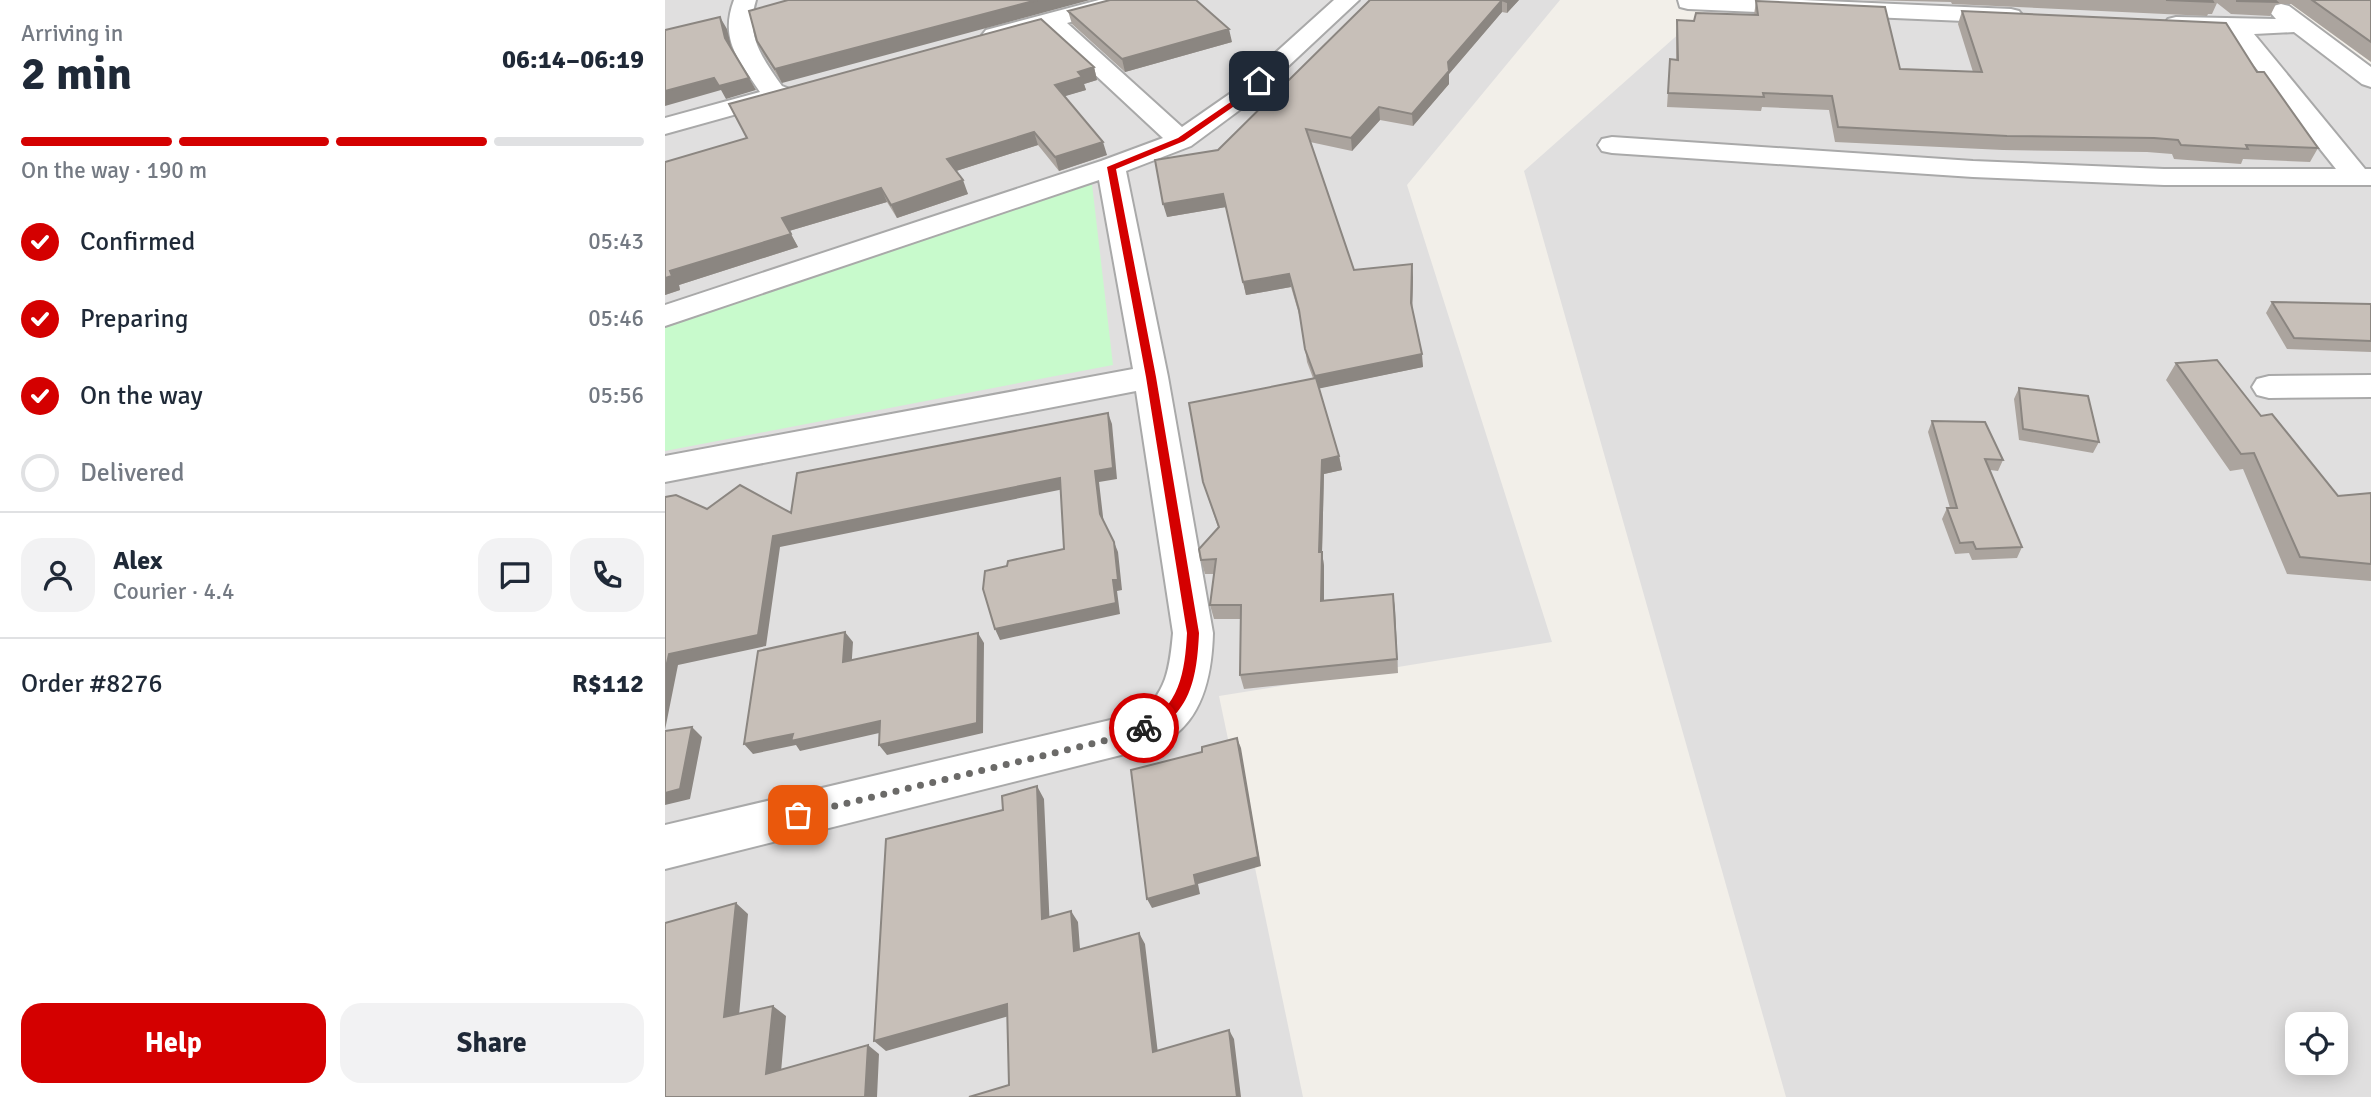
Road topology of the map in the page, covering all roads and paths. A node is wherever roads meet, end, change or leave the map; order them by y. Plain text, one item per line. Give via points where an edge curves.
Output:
1 (745, 0) edge
2 (1126, 0) edge
3 (1348, 0) edge
4 (2267, 0) edge
5 (1688, 2) edge
6 (2031, 17) edge
7 (1050, 20) junction
8 (2154, 23) edge
9 (2300, 25) junction
10 (2236, 27) junction
11 (971, 42) edge
12 (2371, 79) edge
13 (801, 89) edge
14 (775, 96) junction
15 (665, 126) edge
16 (1181, 140) junction
17 (1612, 145) dead end
18 (1111, 167) junction
19 (2364, 177) edge
20 (665, 316) edge
21 (1151, 377) junction
22 (2371, 386) edge
23 (2269, 387) dead end
24 (665, 470) edge
25 (665, 847) edge

1 - 14 street via 737,22 738,35
2 - 7 street
3 - 16 street via 1240,98
4 - 9 street
5 - 6 street
7 - 11 street
7 - 16 street
8 - 10 street
9 - 10 street
9 - 12 street
10 - 19 street
13 - 14 street
14 - 15 street
16 - 18 street
17 - 19 street via 2164,177
18 - 20 street
18 - 21 street
21 - 24 street
21 - 25 street via 1193,633 1191,668 1180,699 1157,724 1116,738
22 - 23 street

